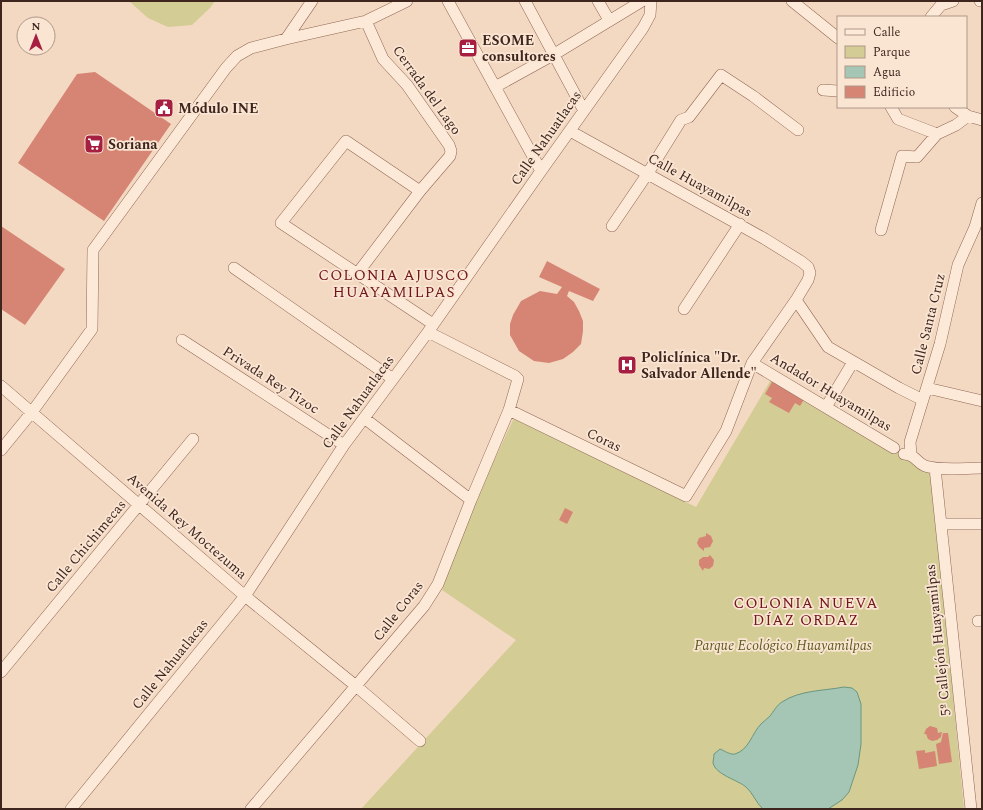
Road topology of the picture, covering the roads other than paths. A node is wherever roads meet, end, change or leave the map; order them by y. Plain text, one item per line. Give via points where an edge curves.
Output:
1 (312, 1) edge
2 (407, 1) edge
3 (448, 1) edge
4 (525, 1) edge
5 (598, 1) edge
6 (642, 1) edge
7 (651, 1) edge
8 (792, 1) edge
9 (953, 1) edge
10 (932, 16) edge
11 (609, 20) junction
12 (366, 21) junction
13 (837, 37) edge
14 (286, 39) junction
15 (553, 55) junction
16 (495, 87) junction
17 (823, 90) dead end
18 (837, 91) edge
19 (892, 108) edge
20 (956, 108) edge
21 (584, 110) junction
22 (968, 116) junction
23 (982, 120) edge
24 (798, 130) dead end
25 (570, 131) junction
26 (937, 134) junction
27 (541, 170) junction
28 (648, 174) junction
29 (420, 192) junction
30 (982, 203) edge
31 (740, 224) junction
32 (612, 226) dead end
33 (881, 230) dead end
34 (234, 268) dead end
35 (357, 274) junction
36 (796, 300) junction
37 (684, 309) dead end
38 (431, 328) junction
39 (182, 340) dead end
40 (853, 362) junction
41 (752, 363) junction
42 (393, 379) junction
43 (1, 386) edge
44 (927, 388) junction
45 (923, 400) junction
46 (982, 401) edge
47 (826, 406) junction
48 (509, 410) junction
49 (32, 412) junction
50 (364, 418) junction
51 (194, 439) dead end
52 (344, 445) junction
53 (1, 450) edge
54 (903, 452) junction
55 (935, 468) junction
56 (982, 468) edge
57 (471, 500) junction
58 (139, 504) junction
59 (941, 524) junction
60 (982, 524) edge
61 (245, 596) junction
62 (1, 672) edge
63 (356, 686) junction
64 (420, 741) dead end
65 (71, 809) edge
66 (251, 809) edge
67 (971, 809) edge

1 - 14 street
2 - 12 street
3 - 16 street
4 - 15 street
5 - 11 street
6 - 11 street
7 - 21 street, Calle Nahuatlacas via 650,15 643,28
8 - 13 street
9 - 10 street via 941,5
11 - 15 street
12 - 14 street
12 - 29 street, Cerrada del Lago via 383,59 407,85 451,151 450,156
14 - 49 street via 251,48 237,56 226,68 93,250 92,329
15 - 16 street
15 - 21 street
16 - 27 street
17 - 18 street
19 - 26 street via 898,118
20 - 22 street
21 - 25 street, Calle Nahuatlacas
22 - 23 street
22 - 26 street
24 - 28 street via 721,75 689,117 681,120
25 - 27 street, Calle Nahuatlacas
25 - 28 street, Calle Huayamilpas
26 - 33 street via 917,157 902,156
27 - 38 street, Calle Nahuatlacas
28 - 31 street, Calle Huayamilpas
28 - 32 street
29 - 35 street, Cerrada del Lago
29 - 35 street via 346,141 281,223
30 - 44 street, Calle Santa Cruz via 975,227 958,265
31 - 36 street, Calle Huayamilpas via 808,266 808,280
31 - 37 street
34 - 42 street
35 - 38 street
36 - 40 street via 828,347
36 - 41 street
38 - 42 street, Calle Nahuatlacas
38 - 48 street, Calle Coras via 518,379
39 - 52 street, Privada Rey Tizoc
40 - 45 street
40 - 47 street
41 - 47 street, Andador Huayamilpas
41 - 48 street, Coras via 726,431 686,496
42 - 50 street, Calle Nahuatlacas
43 - 49 street, Avenida Rey Moctezuma
44 - 45 street, Calle Santa Cruz
44 - 46 street
45 - 54 street, Calle Santa Cruz via 910,442
47 - 54 street, Andador Huayamilpas
48 - 57 street, Calle Coras
49 - 53 street
49 - 58 street, Avenida Rey Moctezuma
50 - 52 street, Calle Nahuatlacas
50 - 57 street
51 - 58 street, Calle Chichimecas
52 - 61 street, Calle Nahuatlacas
54 - 55 street, Andador Huayamilpas via 923,465
55 - 56 street
55 - 59 street, 5º Callejón Huayamilpas
57 - 63 street, Calle Coras via 438,584 424,606
58 - 61 street, Avenida Rey Moctezuma
58 - 62 street, Calle Chichimecas
59 - 60 street
59 - 67 street, 5º Callejón Huayamilpas
61 - 63 street, Avenida Rey Moctezuma
61 - 65 street, Calle Nahuatlacas
63 - 64 street, Avenida Rey Moctezuma
63 - 66 street, Calle Coras

